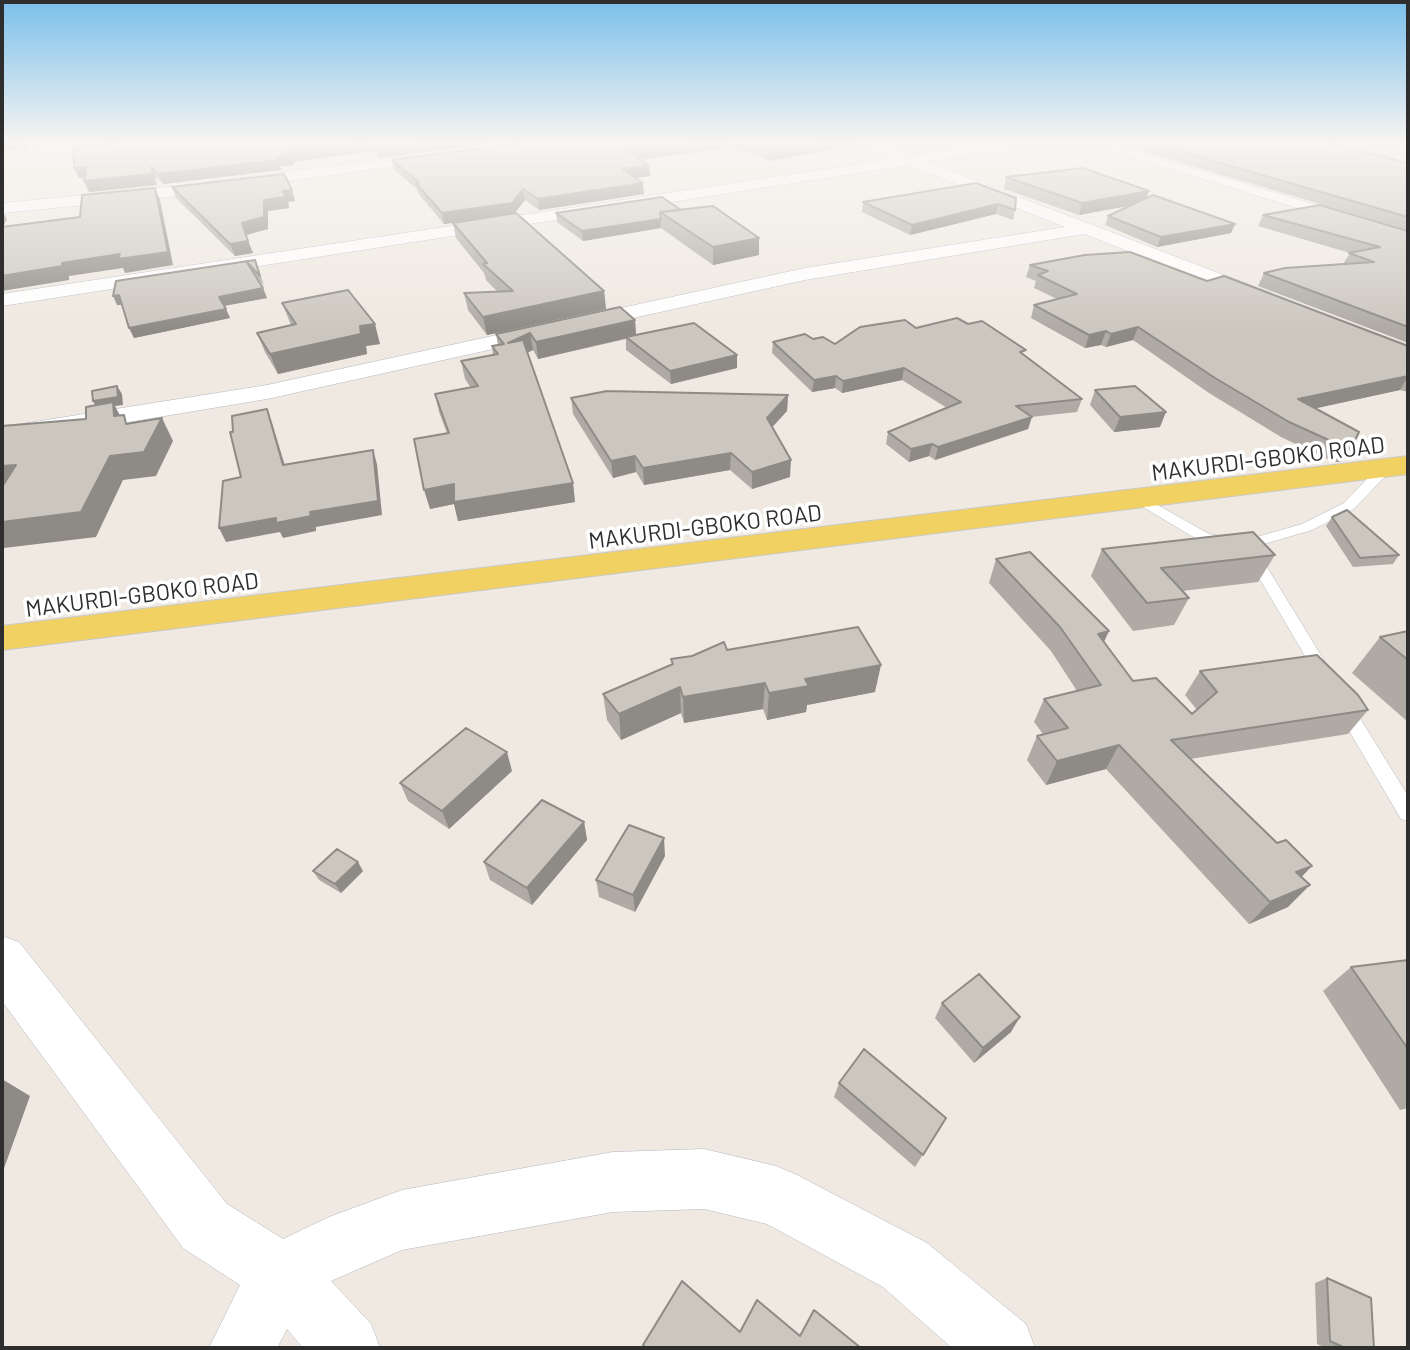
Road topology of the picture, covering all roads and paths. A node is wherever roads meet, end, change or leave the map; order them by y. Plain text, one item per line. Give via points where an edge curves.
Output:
1 (31, 205) edge
2 (628, 205) edge
3 (1027, 205) edge
4 (1301, 205) edge
5 (2, 208) edge
6 (1089, 228) junction
7 (1408, 237) edge
8 (2, 300) edge
9 (1280, 303) edge
10 (2, 435) edge
11 (1408, 440) edge
12 (1397, 466) edge
13 (1135, 498) junction
14 (1247, 545) junction
15 (2, 612) edge
16 (2, 638) edge
17 (1408, 813) edge
18 (2, 959) edge
19 (281, 1274) junction
20 (242, 1348) edge
21 (347, 1348) edge
22 (1002, 1348) edge

1 - 5 street
2 - 8 street
3 - 6 street
4 - 7 street
6 - 9 street
6 - 10 street via 805,274 267,392
11 - 15 main road, MAKURDI-GBOKO ROAD
12 - 13 main road
12 - 14 lane via 1349,506 1307,527
13 - 14 lane via 1205,538
13 - 16 main road
14 - 17 lane
18 - 19 street via 205,1226
19 - 20 street
19 - 21 street
19 - 22 street via 329,1248 402,1220 613,1182 704,1179 776,1196 905,1265

